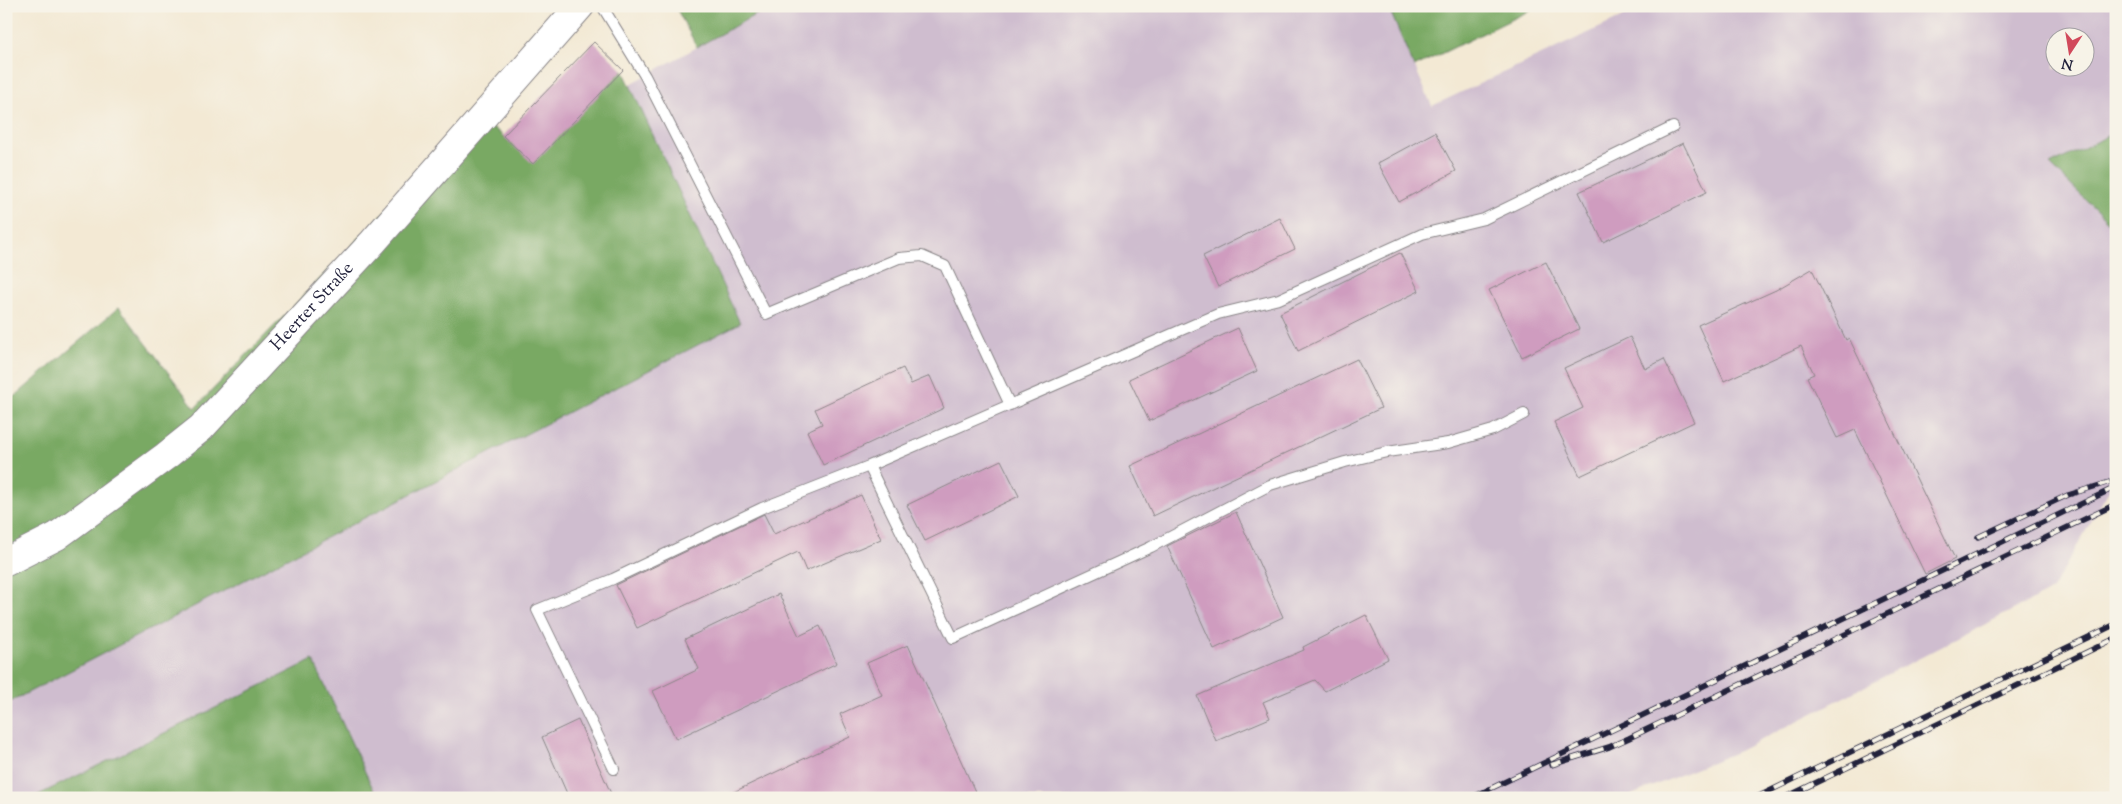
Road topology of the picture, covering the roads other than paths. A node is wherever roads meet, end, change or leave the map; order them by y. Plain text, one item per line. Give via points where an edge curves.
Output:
1 (580, 6) edge
2 (602, 6) edge
3 (1673, 127) dead end
4 (1010, 405) junction
5 (1524, 414) dead end
6 (869, 466) junction
7 (6, 562) edge
8 (614, 769) dead end

1 - 7 main road, Heerter Straße via 367,250 202,428 56,536
2 - 4 lane via 645,76 766,314 899,258 922,256 944,266
3 - 4 lane via 1484,219 1422,234 1279,299 1218,314
4 - 6 lane
5 - 6 lane via 1494,430 1448,443 1387,452 1270,485 1151,547 953,638
6 - 8 lane via 762,508 537,610

